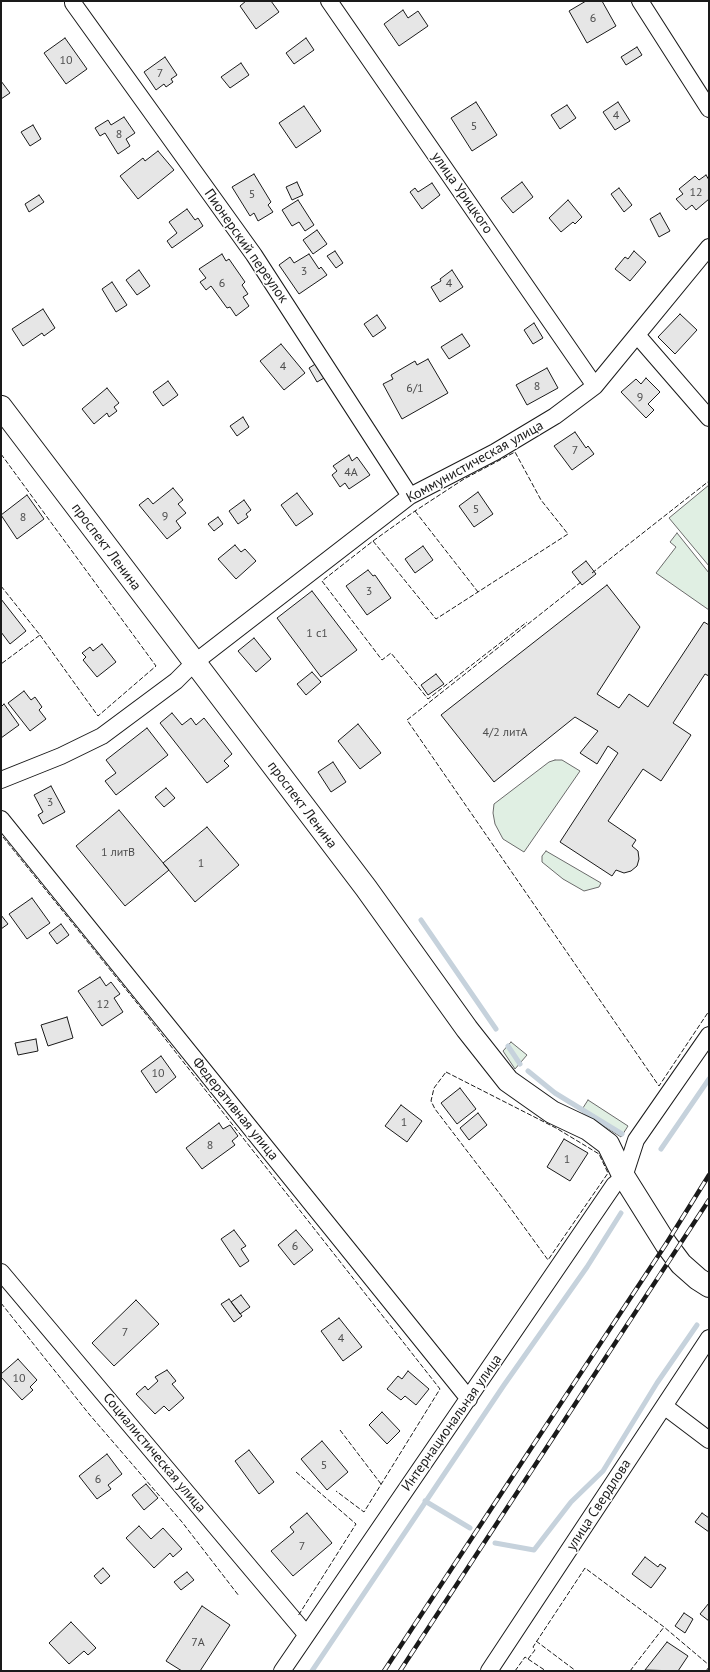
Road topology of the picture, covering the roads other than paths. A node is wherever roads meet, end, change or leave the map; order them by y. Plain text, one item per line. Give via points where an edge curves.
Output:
1 (329, 1) edge
2 (640, 1) edge
3 (72, 3) dead end
4 (709, 109) edge
5 (709, 247) edge
6 (637, 335) junction
7 (595, 386) junction
8 (1, 407) edge
9 (709, 418) edge
10 (410, 496) junction
11 (194, 663) junction
12 (1, 780) edge
13 (1, 819) edge
14 (709, 1035) edge
15 (624, 1176) junction
16 (1, 1272) edge
17 (709, 1286) edge
18 (709, 1338) edge
19 (469, 1399) junction
20 (664, 1406) junction
21 (709, 1440) edge
22 (306, 1634) junction
23 (282, 1671) edge
24 (489, 1671) edge

1 - 7 street, улица Урицкого
2 - 4 street
3 - 10 street, Пионерский переулок via 254,255
5 - 6 street, Коммунистическая улица
6 - 7 street, Коммунистическая улица
6 - 9 street
7 - 10 street, Коммунистическая улица via 555,416 495,452
8 - 11 street, проспект Ленина
10 - 11 street, Коммунистическая улица
11 - 12 street, Коммунистическая улица via 176,681 102,736
11 - 15 street, проспект Ленина via 366,888 467,1029 508,1081 552,1112 588,1129 608,1144
13 - 19 street, Федеративная улица
14 - 15 street via 636,1140
15 - 17 street, проспект Ленина via 666,1244 682,1264
15 - 19 street, Интернациональная улица via 614,1185
16 - 22 street, Социалистическая улица
18 - 20 street, улица Свердлова
19 - 22 street, Интернациональная улица
20 - 21 street
20 - 24 street, улица Свердлова
22 - 23 street, Интернациональная улица

